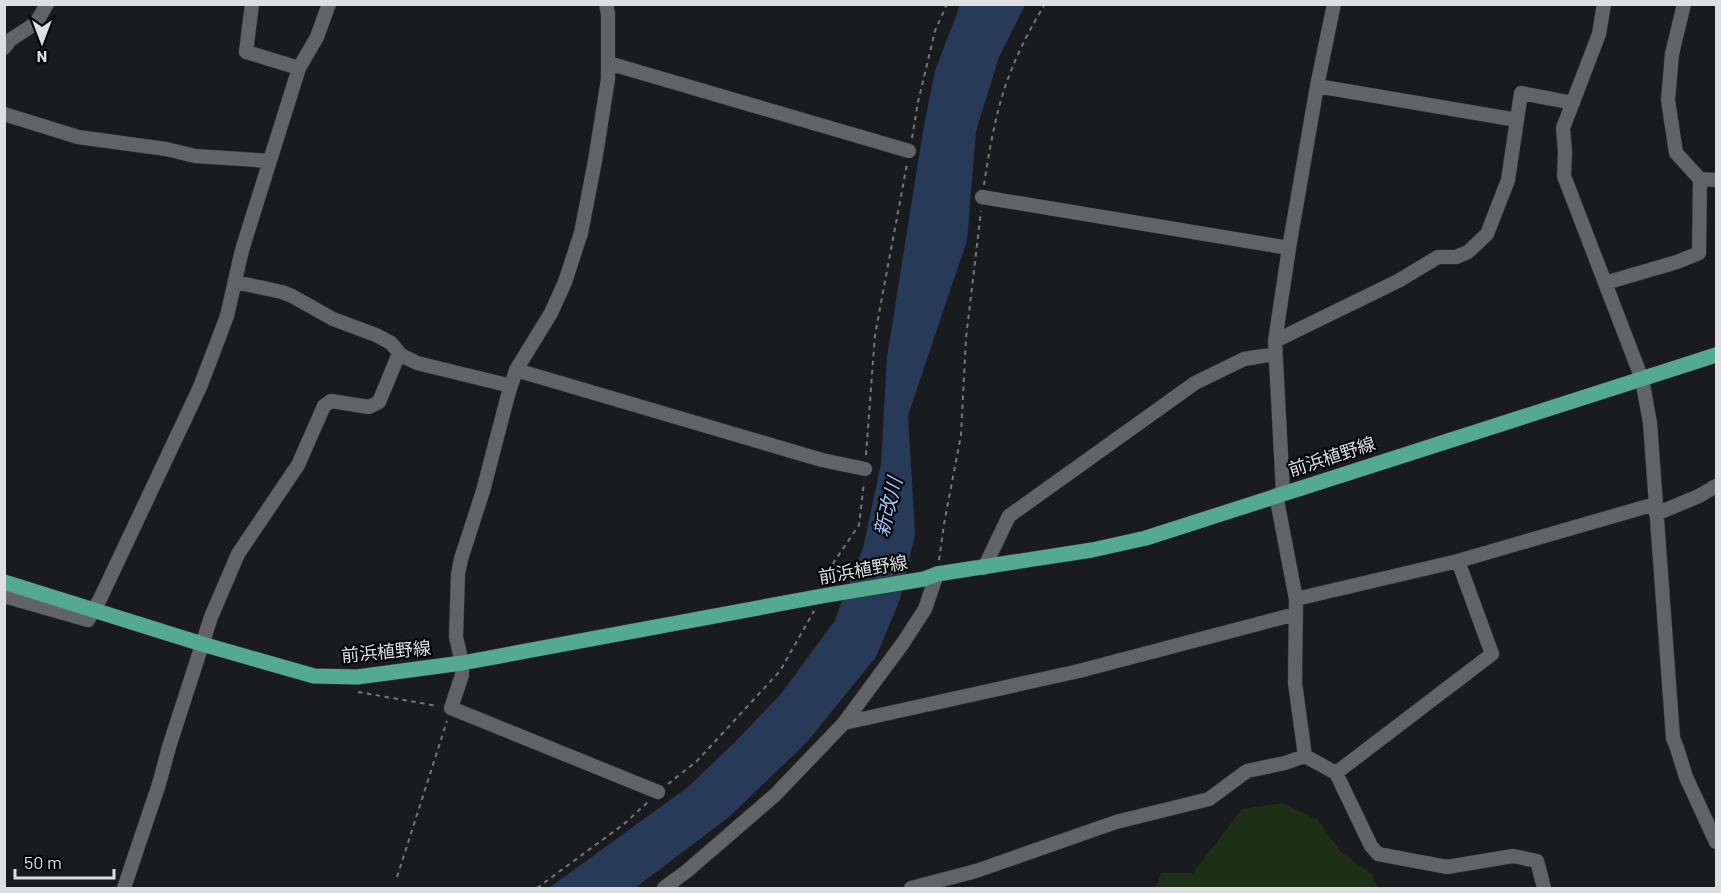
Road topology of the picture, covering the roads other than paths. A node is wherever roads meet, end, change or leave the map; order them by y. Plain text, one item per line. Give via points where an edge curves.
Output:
1 (47, 4) edge
2 (252, 4) edge
3 (328, 4) edge
4 (606, 4) edge
5 (1334, 4) edge
6 (1604, 4) edge
7 (1684, 4) edge
8 (4, 48) edge
9 (608, 63) junction
10 (299, 68) junction
11 (1317, 86) junction
12 (1573, 103) junction
13 (4, 114) edge
14 (1517, 120) junction
15 (909, 151) road end
16 (270, 161) junction
17 (1700, 179) junction
18 (1716, 180) edge
19 (982, 197) road end
20 (1289, 248) junction
21 (235, 282) junction
22 (1605, 283) junction
23 (1275, 348) junction
24 (401, 355) junction
25 (1716, 355) edge
26 (516, 370) junction
27 (1642, 379) junction
28 (511, 386) junction
29 (865, 469) road end
30 (1716, 486) edge
31 (1280, 494) junction
32 (1655, 509) junction
33 (1458, 561) junction
34 (984, 568) junction
35 (930, 577) junction
36 (4, 582) edge
37 (4, 596) edge
38 (1296, 599) junction
39 (94, 610) junction
40 (1296, 614) junction
41 (202, 644) junction
42 (462, 663) junction
43 (844, 723) junction
44 (1305, 756) junction
45 (1336, 773) junction
46 (658, 792) road end
47 (1713, 825) edge
48 (1716, 842) edge
49 (124, 888) edge
50 (664, 888) edge
51 (911, 888) edge
52 (1544, 888) edge

1 - 8 street via 36,23
2 - 10 street via 246,52
3 - 10 street via 317,37
4 - 9 street
5 - 11 street
6 - 12 street via 1599,34
7 - 17 street via 1672,54 1668,100 1676,153
9 - 15 street
9 - 26 street via 596,161 581,233 551,313
10 - 16 street
11 - 14 street
11 - 20 street
12 - 14 street via 1521,93
12 - 22 street via 1563,128 1563,176
13 - 16 street via 78,137 166,148 195,156
14 - 23 street via 1508,180 1487,234 1468,252 1456,257 1438,256
16 - 21 street
17 - 18 street
17 - 22 street via 1699,253
19 - 20 street
20 - 23 street
21 - 24 street via 292,296 333,319 384,339
21 - 39 street via 227,316 200,387
22 - 27 street
23 - 31 street
23 - 34 street via 1244,358 1195,383 1009,516
24 - 28 street via 417,363
24 - 41 street via 379,402 369,407 331,401 324,405 298,465 238,554
25 - 27 main road, 前浜植野線
26 - 28 street
26 - 29 street via 822,460
27 - 31 main road, 前浜植野線
27 - 32 street via 1650,423
28 - 42 street via 460,567 456,637
30 - 32 street via 1699,496
31 - 34 main road, 前浜植野線 via 1146,538
31 - 38 street
32 - 33 street
32 - 47 street via 1672,738 1686,777
33 - 38 street
33 - 45 street via 1492,654
34 - 35 main road, 前浜植野線
35 - 42 main road, 前浜植野線
35 - 43 street via 925,609
36 - 39 main road, 前浜植野線
37 - 39 street via 88,620
38 - 40 street
39 - 41 main road, 前浜植野線
40 - 43 street via 1079,671
40 - 44 street via 1295,683
41 - 42 main road, 前浜植野線 via 314,676 357,677
41 - 49 street
42 - 46 street via 451,708
43 - 50 street via 775,795
44 - 45 street
44 - 51 street via 1247,771 1209,799 1116,822 976,871
45 - 52 street via 1378,854 1447,867 1513,856 1537,861
47 - 48 street

